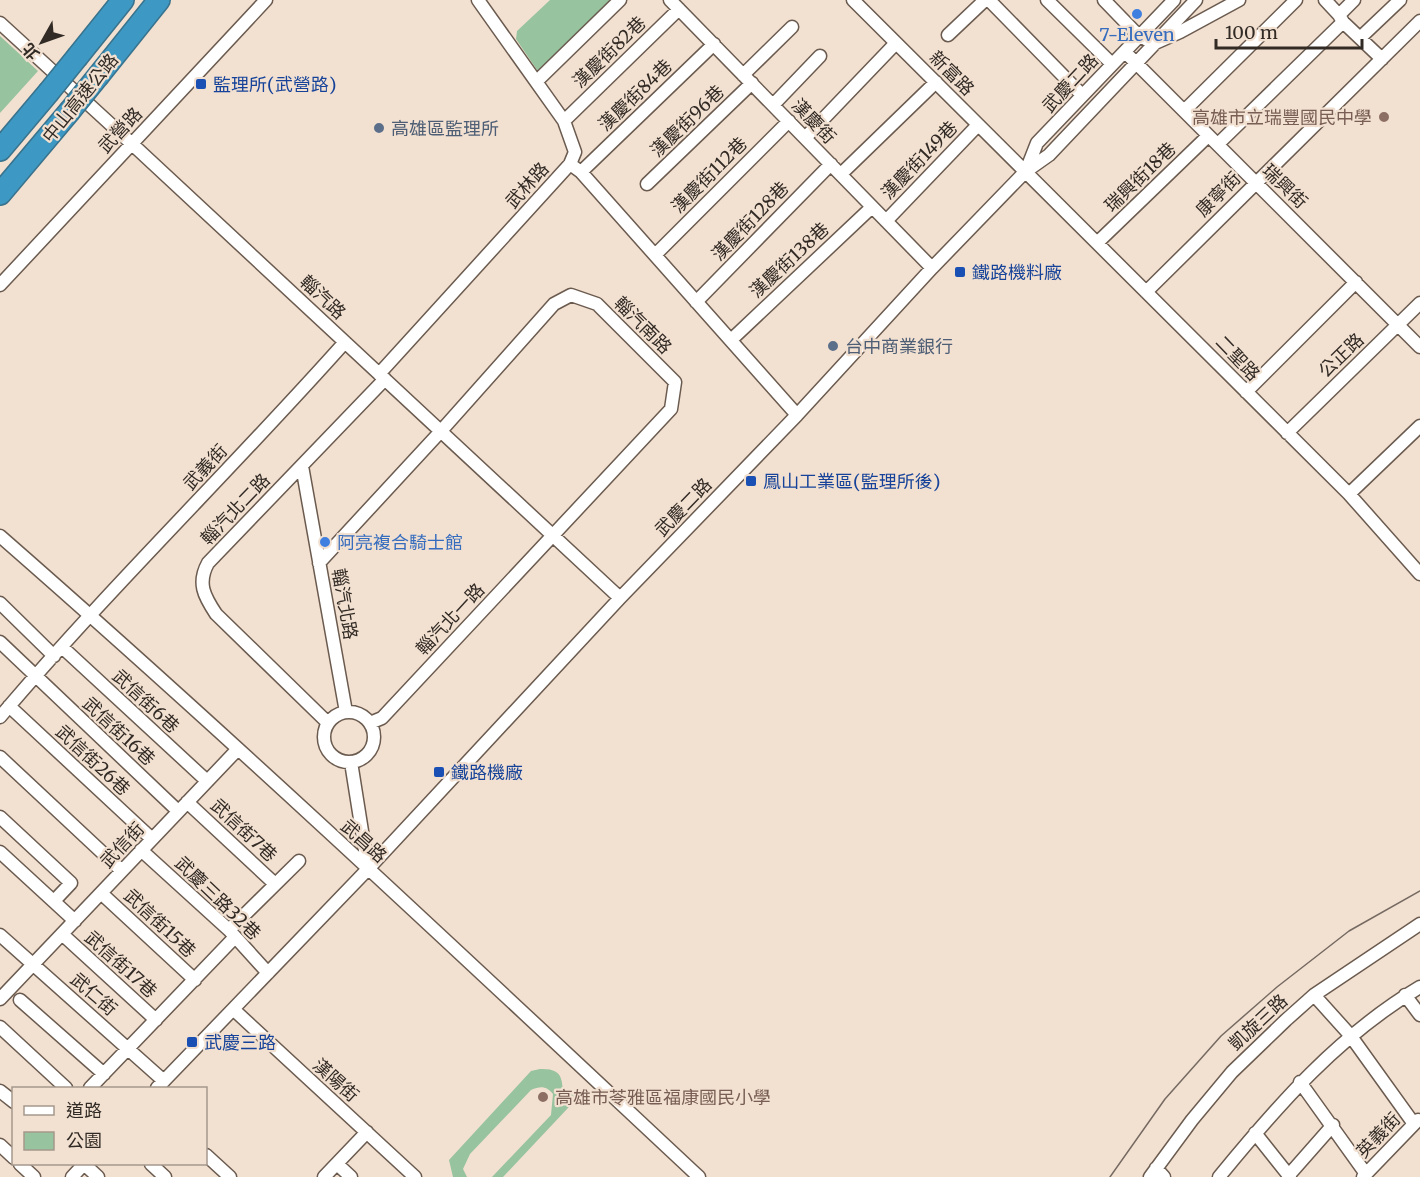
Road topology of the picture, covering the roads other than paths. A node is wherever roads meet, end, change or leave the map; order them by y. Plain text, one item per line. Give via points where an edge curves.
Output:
1 (123, 0) edge
2 (159, 0) edge
3 (266, 0) edge
4 (478, 0) edge
5 (621, 0) edge
6 (853, 0) edge
7 (987, 0) edge
8 (1047, 0) edge
9 (1104, 0) edge
10 (1174, 0) edge
11 (1196, 0) edge
12 (1239, 0) edge
13 (1296, 0) edge
14 (1325, 0) edge
15 (1354, 0) edge
16 (1400, 0) edge
17 (674, 4) edge
18 (1341, 18) junction
19 (1420, 21) edge
20 (0, 23) edge
21 (792, 27) dead end
22 (948, 35) dead end
23 (1140, 37) junction
24 (1360, 37) junction
25 (896, 43) junction
26 (714, 44) junction
27 (1153, 44) junction
28 (1125, 52) junction
29 (820, 56) dead end
30 (1382, 59) junction
31 (1136, 63) junction
32 (1112, 64) junction
33 (748, 79) junction
34 (537, 81) junction
35 (936, 82) junction
36 (1083, 95) junction
37 (773, 105) junction
38 (1184, 111) junction
39 (564, 121) junction
40 (789, 121) junction
41 (978, 125) junction
42 (805, 138) junction
43 (1213, 140) junction
44 (131, 143) junction
45 (0, 150) edge
46 (570, 164) junction
47 (831, 164) junction
48 (581, 172) junction
49 (1025, 172) junction
50 (841, 174) junction
51 (1256, 182) junction
52 (647, 184) dead end
53 (0, 194) edge
54 (872, 207) junction
55 (886, 221) junction
56 (1097, 243) junction
57 (655, 255) junction
58 (932, 268) junction
59 (1356, 282) junction
60 (0, 285) edge
61 (1146, 292) junction
62 (696, 302) junction
63 (1420, 303) edge
64 (1398, 325) junction
65 (731, 340) junction
66 (345, 342) junction
67 (1420, 347) edge
68 (382, 376) junction
69 (1246, 392) junction
70 (797, 415) junction
71 (1420, 426) edge
72 (441, 431) junction
73 (1287, 433) junction
74 (302, 466) junction
75 (1349, 494) junction
76 (553, 535) junction
77 (0, 536) edge
78 (319, 563) junction
79 (1420, 574) edge
80 (620, 598) junction
81 (0, 603) edge
82 (90, 615) junction
83 (0, 642) edge
84 (58, 652) junction
85 (35, 677) junction
86 (9, 706) junction
87 (345, 712) junction
88 (0, 717) edge
89 (328, 723) junction
90 (370, 723) junction
91 (237, 750) junction
92 (0, 758) edge
93 (351, 762) junction
94 (207, 781) junction
95 (187, 802) junction
96 (178, 811) junction
97 (0, 817) edge
98 (152, 839) junction
99 (141, 850) junction
100 (0, 852) edge
101 (299, 861) dead end
102 (368, 869) junction
103 (122, 871) junction
104 (275, 884) junction
105 (101, 893) junction
106 (54, 901) junction
107 (75, 921) junction
108 (1420, 924) edge
109 (232, 933) junction
110 (62, 934) junction
111 (2, 942) edge
112 (33, 965) junction
113 (268, 973) junction
114 (195, 980) junction
115 (1420, 987) edge
116 (1314, 995) junction
117 (1405, 995) junction
118 (0, 999) edge
119 (20, 1000) dead end
120 (233, 1009) junction
121 (1420, 1015) edge
122 (156, 1020) junction
123 (0, 1027) edge
124 (1350, 1035) junction
125 (129, 1048) junction
126 (104, 1074) junction
127 (1300, 1082) junction
128 (160, 1085) edge
129 (64, 1087) edge
130 (92, 1087) edge
131 (0, 1091) edge
132 (12, 1100) edge
133 (1417, 1121) edge
134 (1333, 1125) junction
135 (367, 1132) junction
136 (1255, 1133) junction
137 (0, 1145) edge
138 (12, 1156) edge
139 (207, 1156) edge
140 (337, 1164) junction
141 (21, 1165) edge
142 (83, 1165) edge
143 (85, 1165) edge
144 (152, 1165) edge
145 (1157, 1174) edge
146 (1364, 1175) edge
147 (1289, 1176) edge
148 (34, 1177) edge
149 (72, 1177) edge
150 (98, 1177) edge
151 (165, 1177) edge
152 (230, 1177) edge
153 (324, 1177) edge
154 (351, 1177) edge
155 (416, 1177) edge
156 (699, 1177) edge
157 (1219, 1177) edge

1 - 45 highway, 中山高速公路, bridge
2 - 53 highway, 中山高速公路, bridge
3 - 44 street, 武營路
4 - 34 street, 武林路
5 - 34 street
6 - 25 street, 新富路
7 - 22 street
7 - 36 street
8 - 32 street
9 - 23 street
10 - 23 street, 武慶二路
11 - 27 street
12 - 27 street, 武慶二路
13 - 38 street
14 - 18 street
15 - 18 street, 瑞興街18巷
16 - 24 street
17 - 26 street, 漢慶街
17 - 39 street, 漢慶街82巷
18 - 24 street
18 - 43 street, 瑞興街18巷
19 - 30 street, 康寧街
20 - 44 street, 輜汽路
21 - 33 street, 漢慶街96巷
23 - 27 street
23 - 28 street, 武慶二路
24 - 30 street
25 - 35 street, 新富路
25 - 42 street
26 - 33 street, 漢慶街
26 - 48 street, 漢慶街84巷
27 - 31 street, 武慶二路
28 - 31 street, 瑞興街
28 - 32 street, 武慶二路
29 - 37 street
30 - 51 street, 康寧街
31 - 38 street, 瑞興街
31 - 49 street, 武慶二路 via 1049,155
32 - 36 street, 武慶二路
33 - 37 street, 漢慶街
33 - 52 street, 漢慶街96巷
34 - 39 street, 武林路
35 - 41 street, 新富路
35 - 50 street
36 - 49 street, 武慶二路 via 1037,143
37 - 40 street, 漢慶街
38 - 43 street, 瑞興街
39 - 46 street, 武林路 via 575,152
40 - 42 street, 漢慶街
40 - 57 street, 漢慶街112巷
41 - 49 street, 新富路
41 - 55 street, 漢慶街149巷
42 - 47 street, 漢慶街
43 - 51 street, 瑞興街
43 - 56 street, 瑞興街18巷
44 - 60 street, 武營路
44 - 66 street, 輜汽路
46 - 48 street
46 - 68 street, 武林路
47 - 50 street, 漢慶街
47 - 62 street, 漢慶街128巷
48 - 57 street
49 - 56 street, 二聖路
49 - 58 street, 武慶二路
50 - 54 street, 漢慶街
51 - 59 street, 瑞興街
51 - 61 street, 康寧街
54 - 55 street, 漢慶街
54 - 65 street, 漢慶街138巷
55 - 58 street, 漢慶街
56 - 61 street, 二聖路
57 - 62 street
58 - 70 street, 武慶二路
59 - 64 street, 瑞興街
59 - 69 street
61 - 69 street, 二聖路
62 - 65 street
63 - 64 street, 公正路
64 - 67 street, 瑞興街
64 - 73 street, 公正路
65 - 70 street
66 - 68 street, 輜汽路
66 - 82 street, 武義街
68 - 72 street, 輜汽路
68 - 74 street, 輜汽北二路
69 - 73 street, 二聖路
70 - 80 street, 武慶二路
71 - 75 street
72 - 76 street, 輜汽路
72 - 76 street, 輜汽南路 via 554,304 571,295 597,304 675,382 671,409
72 - 78 street
73 - 75 street, 二聖路
74 - 78 street, 輜汽北路
74 - 89 street, 輜汽北二路 via 208,562 202,574 203,589 216,614
75 - 79 street, 二聖路
76 - 80 street, 輜汽路
76 - 90 street, 輜汽北一路 via 382,718
77 - 82 street, 武昌路
78 - 87 street, 輜汽北路
80 - 102 street, 武慶二路
81 - 84 street, 武信街6巷
82 - 84 street, 武義街
82 - 91 street, 武昌路
83 - 85 street, 武信街16巷
84 - 85 street, 武義街
84 - 94 street, 武信街6巷
85 - 86 street, 武義街
85 - 96 street, 武信街16巷
86 - 88 street, 武義街
86 - 98 street, 武信街26巷
87 - 89 street
87 - 90 street via 355,712
89 - 93 street via 324,737 327,748 340,760
90 - 93 street via 374,733 370,751
91 - 94 street, 武信街
91 - 102 street, 武昌路
92 - 103 street
93 - 102 street
94 - 95 street, 武信街
95 - 96 street, 武信街
95 - 104 street, 武信街7巷
96 - 98 street, 武信街
97 - 106 street via 71,883
98 - 99 street, 武信街
99 - 103 street, 武信街
99 - 109 street, 武慶三路32巷
100 - 106 street
101 - 104 street
102 - 113 street
102 - 156 street, 武昌路
103 - 105 street, 武信街
104 - 109 street
105 - 107 street, 武信街
105 - 114 street, 武信街15巷
106 - 107 street
107 - 110 street, 武信街
108 - 116 street, 凱旋三路
109 - 113 street, 武慶三路32巷
109 - 114 street
110 - 112 street, 武信街
110 - 122 street, 武信街17巷
111 - 112 street, 武仁街
112 - 118 street, 武信街
112 - 125 street, 武仁街
113 - 120 street
114 - 122 street
115 - 117 street
116 - 124 street
116 - 145 street, 凱旋三路 via 1232,1072
117 - 121 street
117 - 124 street
119 - 126 street
120 - 128 street
120 - 135 street, 漢陽街
122 - 125 street
123 - 129 street
124 - 127 street
124 - 133 street
125 - 126 street
125 - 128 street, 武仁街
126 - 130 street
127 - 134 street
127 - 136 street
131 - 132 street
133 - 146 street, 英義街
134 - 146 street
134 - 147 street
135 - 140 street
135 - 155 street, 漢陽街
136 - 147 street
136 - 157 street
137 - 138 street
139 - 152 street
140 - 153 street
140 - 154 street
141 - 148 street
142 - 149 street
143 - 150 street
144 - 151 street

